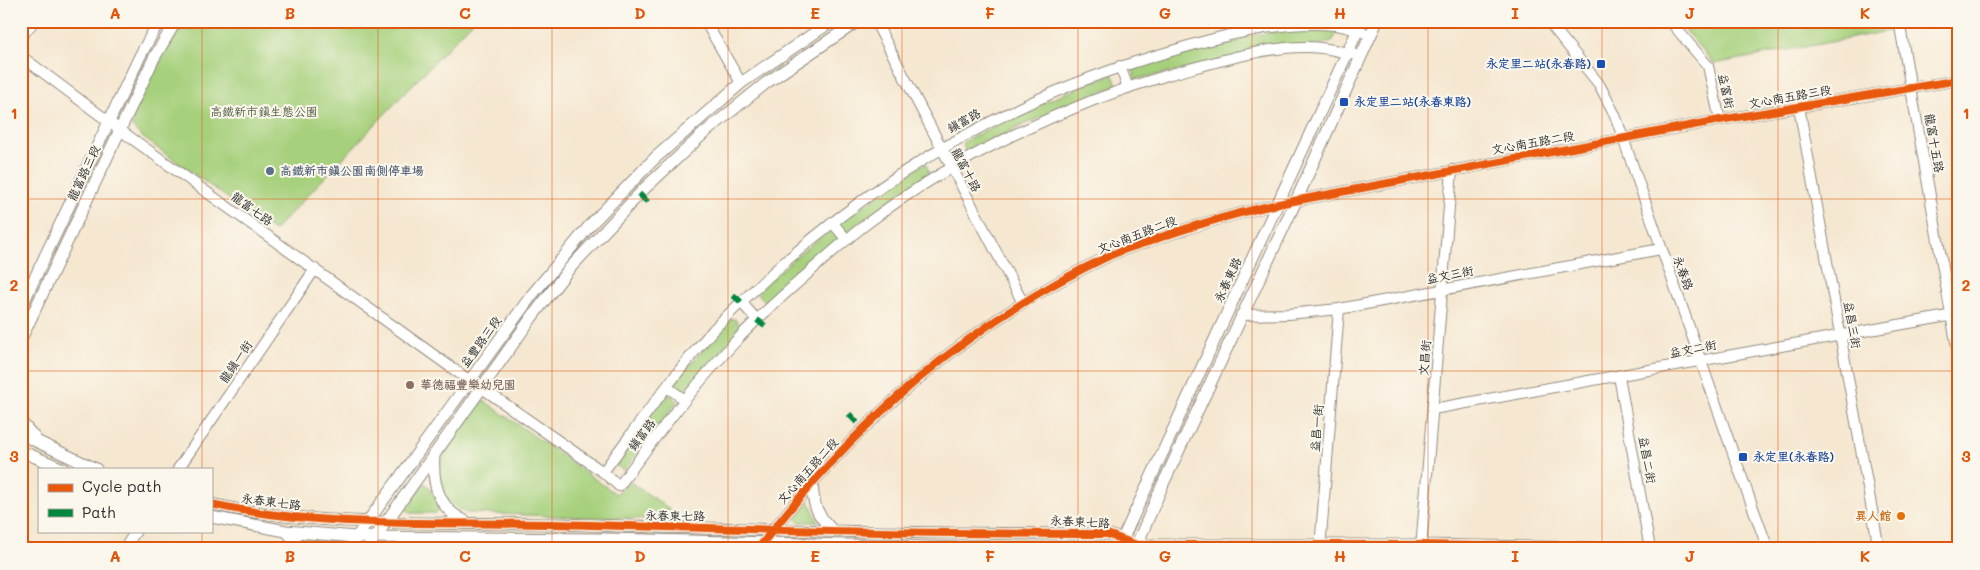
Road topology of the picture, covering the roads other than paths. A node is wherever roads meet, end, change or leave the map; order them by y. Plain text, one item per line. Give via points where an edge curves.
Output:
1 (34, 21) edge
2 (159, 21) edge
3 (176, 21) edge
4 (705, 21) edge
5 (832, 21) edge
6 (858, 21) edge
7 (875, 21) edge
8 (1377, 21) edge
9 (1548, 21) edge
10 (1670, 21) edge
11 (1899, 21) edge
12 (1360, 26) edge
13 (1371, 35) junction
14 (21, 37) edge
15 (1347, 53) junction
16 (21, 56) edge
17 (1361, 56) junction
18 (1120, 66) junction
19 (1959, 80) edge
20 (741, 83) junction
21 (1911, 87) junction
22 (1128, 88) junction
23 (1799, 107) junction
24 (1720, 120) junction
25 (110, 122) junction
26 (120, 130) junction
27 (1625, 138) junction
28 (941, 149) junction
29 (952, 169) junction
30 (1452, 170) junction
31 (629, 185) junction
32 (639, 194) junction
33 (1296, 201) junction
34 (1278, 204) junction
35 (832, 222) junction
36 (848, 240) junction
37 (1661, 249) junction
38 (315, 270) junction
39 (1443, 289) junction
40 (742, 302) junction
41 (1023, 303) junction
42 (21, 307) edge
43 (1339, 309) junction
44 (1955, 314) edge
45 (1241, 315) junction
46 (757, 320) junction
47 (1841, 336) junction
48 (21, 339) edge
49 (1959, 359) edge
50 (1701, 360) junction
51 (1619, 376) junction
52 (470, 381) junction
53 (667, 387) junction
54 (482, 388) junction
55 (684, 400) junction
56 (1433, 409) junction
57 (21, 422) edge
58 (21, 434) edge
59 (40, 443) junction
60 (21, 452) edge
61 (434, 454) junction
62 (61, 468) edge
63 (94, 468) edge
64 (179, 468) edge
65 (603, 472) junction
66 (812, 482) junction
67 (212, 504) edge
68 (212, 517) edge
69 (369, 521) junction
70 (387, 521) junction
71 (469, 522) junction
72 (773, 530) junction
73 (833, 531) junction
74 (135, 532) edge
75 (286, 532) junction
76 (356, 537) junction
77 (375, 537) junction
78 (711, 545) edge
79 (760, 546) edge
80 (1120, 546) edge
81 (1136, 547) edge
82 (1320, 547) edge
83 (1421, 547) edge
84 (958, 548) edge
85 (124, 549) edge
86 (303, 549) edge
87 (348, 549) edge
88 (367, 549) edge
89 (1052, 549) edge
90 (1085, 549) edge
91 (1645, 549) edge
92 (1650, 549) edge
93 (1768, 549) edge
94 (1879, 549) edge

1 - 14 street
2 - 25 street, 龍富路三段
3 - 26 street, 龍富路三段 via 154,58
4 - 20 street
5 - 20 street, 益豐路三段
6 - 32 street via 766,82 703,134
7 - 28 street, 龍富十路
8 - 13 street
9 - 27 street, 永春路 via 1599,84
10 - 24 street, 益富街 via 1708,66
11 - 21 street, 龍富十五路
12 - 13 street, 鎮富路
12 - 15 street, 永春東路
12 - 18 street, 鎮富路 via 1288,25 1211,39
13 - 17 street
15 - 17 street, 鎮富路
15 - 22 street, 鎮富路 via 1328,48 1291,47 1220,62
15 - 34 street, 永春東路
16 - 25 street, 龍富七路
17 - 33 street
18 - 22 street
18 - 28 street, 鎮富路 via 1072,83 983,124
19 - 21 street, 文心南五路三段
20 - 31 street, 益豐路三段 via 679,136
21 - 23 street, 文心南五路三段
21 - 44 street, 龍富十五路
22 - 29 street, 鎮富路 via 1060,113
23 - 24 street, 文心南五路三段
23 - 47 street, 益昌三街
24 - 27 street, 文心南五路三段
25 - 26 street, 龍富七路
25 - 42 street, 龍富路三段
26 - 38 street, 龍富七路
26 - 48 street, 龍富路三段
27 - 30 street, 文心南五路二段
27 - 37 street, 永春路
28 - 29 street, 龍富十路
28 - 35 street, 鎮富路
29 - 36 street, 鎮富路 via 869,222
29 - 41 street, 龍富十路
30 - 33 street, 文心南五路二段
30 - 39 street, 文昌街
31 - 32 street
31 - 52 street, 益豐路三段 via 591,224 531,296
32 - 54 street via 569,269
33 - 34 street, 文心南五路二段
33 - 45 street
34 - 41 street, 文心南五路二段 via 1182,229 1110,256
34 - 80 street, 永春東路
35 - 36 street
35 - 40 street, 鎮富路
36 - 46 street, 鎮富路
37 - 39 street, 益文三街
37 - 50 street, 永春路
38 - 52 street, 龍富七路
38 - 64 street, 龍鎮一街
39 - 43 street, 益文三街
39 - 56 street, 文昌街
40 - 46 street
40 - 53 street, 鎮富路 via 715,328
41 - 66 street, 文心南五路二段 via 927,369 862,428
43 - 45 street, 益文三街
43 - 82 street, 益昌一街
44 - 47 street, 益文二街
44 - 49 street, 龍富十五路
45 - 81 street
46 - 55 street, 鎮富路
47 - 50 street, 益文二街
47 - 94 street, 益昌三街
50 - 51 street, 益文二街
50 - 93 street, 永春路
51 - 56 street, 益文二街
51 - 92 street, 益昌二街
52 - 69 street, 益豐路三段
53 - 55 street
53 - 65 street, 鎮富路
54 - 61 street
54 - 65 street
55 - 65 street, 鎮富路 via 619,486
56 - 83 street, 文昌街
57 - 59 street
58 - 59 street
59 - 63 street
60 - 62 street
61 - 70 street
61 - 71 street via 434,482 438,494 456,517
66 - 72 street, 文心南五路二段
66 - 73 street via 816,511
67 - 69 street, 永春東七路 via 290,517
68 - 75 street, 永春東七路
69 - 70 street, 永春東七路
69 - 76 street, 益豐路三段
70 - 71 street, 永春東七路
70 - 77 street
71 - 72 street, 永春東七路
72 - 73 street, 永春東七路
72 - 79 street, 文心南五路二段
73 - 80 street, 永春東七路 via 1108,534
74 - 85 street
75 - 76 street, 永春東七路
75 - 86 street
76 - 77 street, 永春東七路
76 - 87 street, 益豐路三段
77 - 78 street, 永春東七路 via 451,536
77 - 88 street
78 - 79 street, 永春東七路
79 - 84 street, 永春東七路
80 - 81 street, 永春東七路
81 - 82 street, 永春東七路
82 - 83 street, 永春東七路
83 - 91 street, 永春東七路
84 - 89 street, 永春東七路
89 - 90 street, 永春東七路

